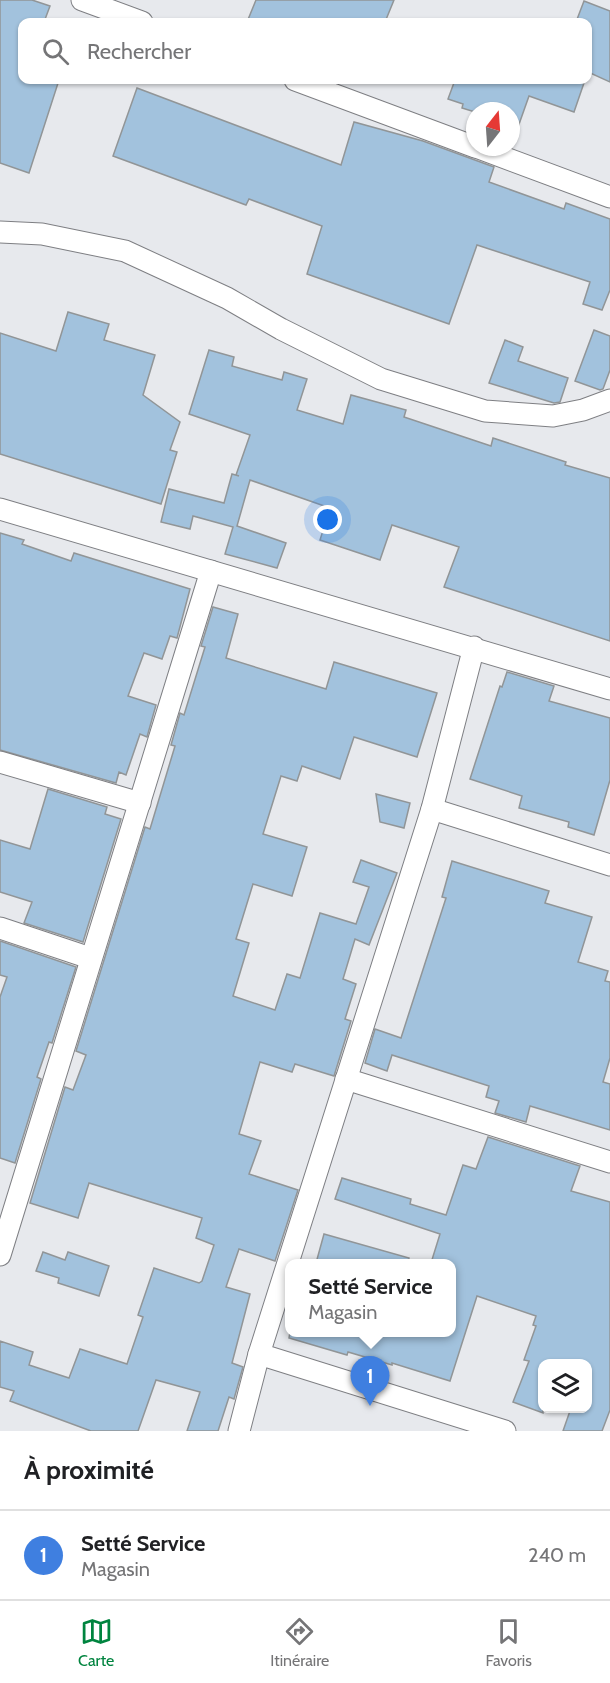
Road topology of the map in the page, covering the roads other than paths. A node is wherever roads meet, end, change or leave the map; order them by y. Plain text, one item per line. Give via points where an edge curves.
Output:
1 (82, 0) edge
2 (131, 18) edge
3 (306, 84) edge
4 (466, 143) edge
5 (500, 156) edge
6 (610, 197) edge
7 (0, 232) edge
8 (610, 400) edge
9 (0, 509) edge
10 (211, 571) junction
11 (474, 647) junction
12 (610, 689) edge
13 (0, 762) edge
14 (140, 803) junction
15 (432, 809) junction
16 (610, 866) edge
17 (0, 928) edge
18 (90, 958) junction
19 (346, 1079) junction
20 (610, 1162) edge
21 (0, 1255) edge
22 (289, 1259) edge
23 (285, 1272) edge
24 (259, 1354) junction
25 (239, 1431) edge
26 (505, 1431) edge

1 - 2 street
3 - 4 street
5 - 6 street
7 - 8 street via 42,234 125,251 227,298 381,379 485,411 553,416
9 - 10 street
10 - 11 street
10 - 14 street
11 - 12 street
11 - 15 street
13 - 14 street
14 - 18 street
15 - 16 street
15 - 19 street
17 - 18 street
18 - 21 street
19 - 20 street
19 - 22 street
23 - 24 street
24 - 25 street
24 - 26 street

